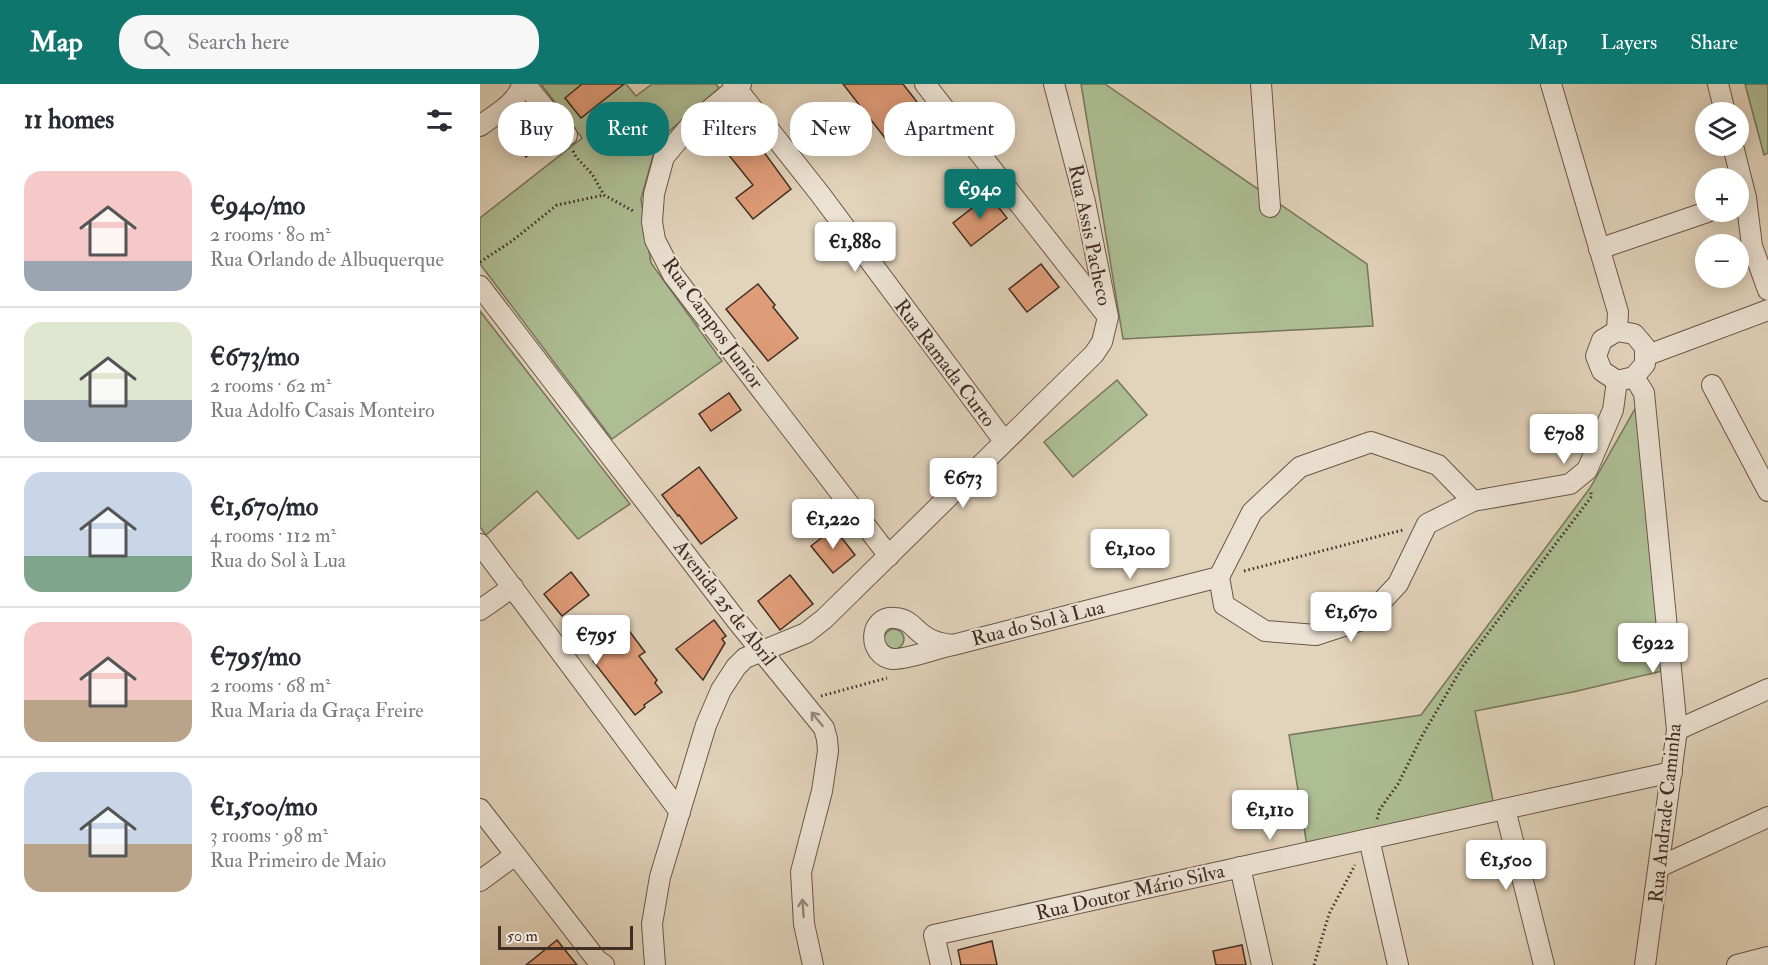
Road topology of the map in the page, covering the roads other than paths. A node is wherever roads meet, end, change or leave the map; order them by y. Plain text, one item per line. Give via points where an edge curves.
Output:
1 (524, 84) edge
2 (925, 84) edge
3 (1054, 84) edge
4 (1261, 84) edge
5 (1551, 84) edge
6 (1718, 84) edge
7 (737, 85) edge
8 (539, 102) edge
9 (1722, 102) edge
10 (480, 126) edge
11 (1270, 207) dead end
12 (1695, 216) edge
13 (1748, 222) edge
14 (1599, 249) junction
15 (480, 286) edge
16 (1768, 290) edge
17 (1768, 310) edge
18 (1108, 317) junction
19 (1617, 331) junction
20 (1645, 356) junction
21 (1626, 379) junction
22 (1712, 385) dead end
23 (1004, 441) junction
24 (1768, 491) edge
25 (1473, 501) junction
26 (480, 544) edge
27 (889, 556) junction
28 (1219, 577) junction
29 (513, 587) junction
30 (480, 610) edge
31 (953, 645) junction
32 (762, 652) junction
33 (1768, 689) edge
34 (1677, 730) junction
35 (1672, 772) junction
36 (480, 809) edge
37 (1505, 809) junction
38 (680, 812) junction
39 (1768, 817) edge
40 (1369, 839) junction
41 (514, 856) junction
42 (1240, 867) junction
43 (1659, 867) junction
44 (480, 881) edge
45 (1768, 957) edge
46 (604, 965) edge
47 (655, 965) edge
48 (813, 965) edge
49 (941, 965) edge
50 (1262, 965) edge
51 (1398, 965) edge
52 (1544, 965) edge
53 (1645, 965) edge
54 (1737, 965) edge

1 - 8 street
1 - 10 street via 512,101
2 - 18 street
3 - 18 street, Rua Assis Pacheco via 1085,202
4 - 11 street
5 - 14 street
6 - 9 street
7 - 23 street, Rua Ramada Curto
7 - 27 street, Rua Campos Junior via 690,126 664,157 654,194 655,240 673,275
12 - 14 street
13 - 16 street
14 - 19 street via 1618,312
15 - 32 street, Avenida 25 de Abril
17 - 20 street
18 - 23 street via 1102,342 1094,354
19 - 20 street via 1634,334 1645,347
19 - 21 street via 1602,340 1596,356 1602,371
20 - 21 street via 1645,364
21 - 25 street via 1587,470 1570,484
21 - 34 street, Rua Andrade Caminha via 1644,393
22 - 24 street
23 - 27 street
25 - 28 street via 1438,465 1371,442 1300,466 1252,512
25 - 28 street via 1426,524 1398,584 1365,619 1316,635 1265,630 1224,605
26 - 29 street
27 - 32 street via 806,633
28 - 31 street, Rua do Sol à Lua
29 - 30 street
29 - 38 street
31 - 31 street, Rua do Sol à Lua via 941,644 926,637 909,621 892,617 876,626 873,637 882,655 894,659
32 - 38 street via 745,658 721,690 706,725
48 -> 32 street, Avenida 25 de Abril via 804,924 801,872 822,792 827,740 824,728
33 - 34 street
34 - 35 street, Rua Andrade Caminha
35 - 37 street, Rua Doutor Mário Silva
35 - 43 street, Rua Andrade Caminha
36 - 41 street
37 - 40 street, Rua Doutor Mário Silva
37 - 52 street
38 - 47 street via 654,905
39 - 43 street
40 - 42 street, Rua Doutor Mário Silva
40 - 51 street
41 - 44 street
41 - 46 street
42 - 49 street, Rua Doutor Mário Silva via 934,935
42 - 50 street
43 - 53 street, Rua Andrade Caminha
45 - 54 street

